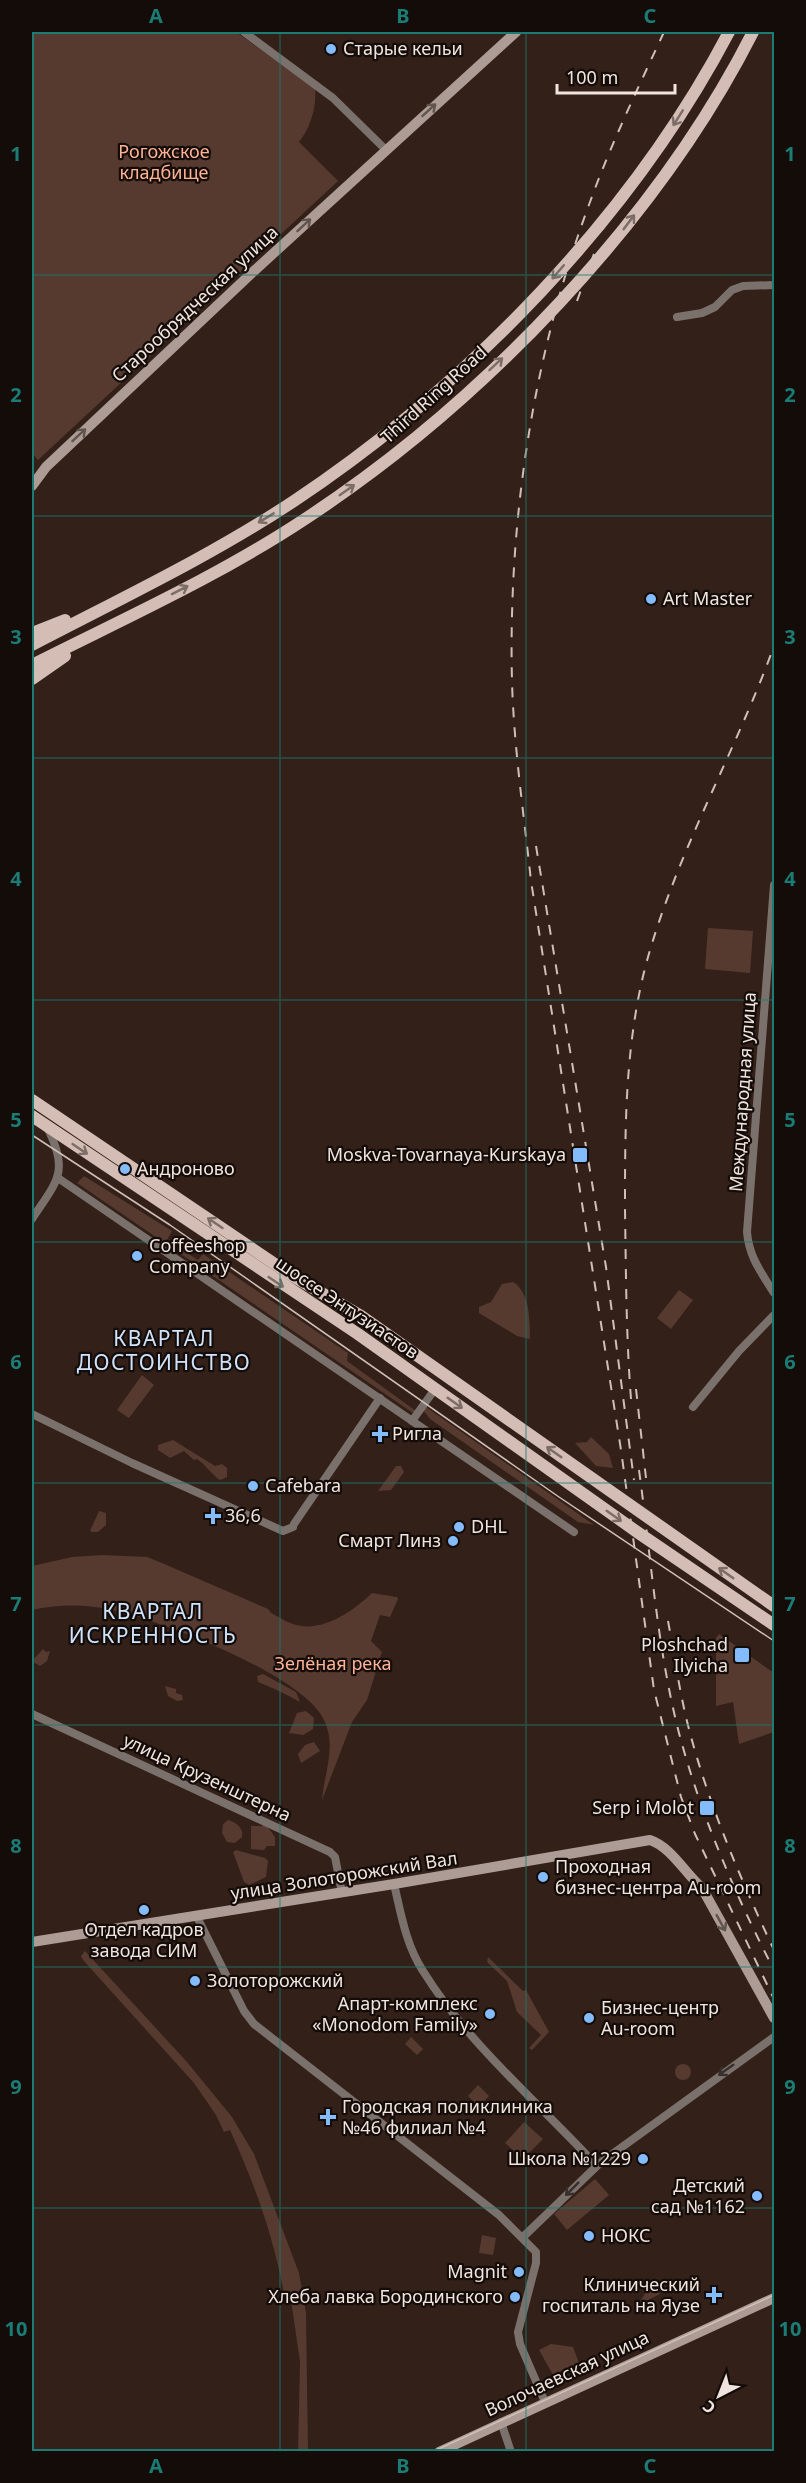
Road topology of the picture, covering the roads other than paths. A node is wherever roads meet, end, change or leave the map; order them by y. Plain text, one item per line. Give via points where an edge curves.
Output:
1 (244, 32) edge
2 (516, 32) edge
3 (729, 32) edge
4 (753, 32) edge
5 (386, 150) junction
6 (774, 285) edge
7 (678, 317) dead end
8 (35, 472) edge
9 (32, 486) edge
10 (120, 599) junction
11 (128, 617) junction
12 (32, 633) edge
13 (32, 645) edge
14 (32, 665) edge
15 (32, 679) edge
16 (774, 885) edge
17 (32, 1100) edge
18 (32, 1116) edge
19 (46, 1126) junction
20 (58, 1178) junction
21 (32, 1219) edge
22 (774, 1293) edge
23 (774, 1315) edge
24 (435, 1389) junction
25 (380, 1398) junction
26 (693, 1407) dead end
27 (32, 1413) edge
28 (412, 1421) junction
29 (574, 1532) dead end
30 (774, 1606) edge
31 (774, 1625) edge
32 (32, 1714) edge
33 (394, 1884) junction
34 (342, 1893) junction
35 (196, 1915) junction
36 (32, 1942) edge
37 (774, 2019) edge
38 (774, 2037) edge
39 (596, 2166) junction
40 (523, 2237) junction
41 (774, 2298) edge
42 (545, 2402) junction
43 (501, 2422) junction
44 (439, 2451) edge
45 (511, 2451) edge

1 - 5 street via 333,98
5 -> 2 street, Старообрядческая улица
3 -> 10 main road, Third Ring Road via 675,124 611,211 531,302 465,364 379,441 293,502
11 -> 4 main road, Third Ring Road via 209,576 304,520 390,459 541,323 625,228 690,140
8 -> 5 street, Старообрядческая улица
6 - 7 street via 743,286 732,290 715,307
8 - 9 street, Старообрядческая улица
10 - 12 main road
10 - 13 main road, Third Ring Road
11 - 14 main road, Third Ring Road
11 - 15 main road
16 - 22 street, Международная улица via 747,1232 753,1261
30 -> 17 main road, шоссе Энтузиастов via 361,1316 291,1275
18 - 19 main road, шоссе Энтузиастов
19 - 20 street via 58,1155
19 -> 24 main road, шоссе Энтузиастов
20 - 21 street
20 - 25 street
23 - 26 street
24 - 28 street
24 -> 31 main road, шоссе Энтузиастов
25 - 27 street via 294,1526 283,1531
25 - 28 street
28 - 29 street
32 - 34 street, улица Крузенштерна via 330,1852
33 - 34 street, улица Золоторожский Вал
33 -> 37 street, улица Золоторожский Вал via 650,1840 660,1844 702,1888
33 - 39 street via 405,1934 422,1970 478,2043
34 - 35 street, улица Золоторожский Вал
35 - 36 street, улица Золоторожский Вал
35 - 40 street via 254,2024 460,2183
38 -> 39 street
39 -> 40 street
40 - 42 street via 536,2252 536,2263 518,2332
41 - 42 street, Волочаевская улица
42 - 43 street, Волочаевская улица
43 - 44 street, Волочаевская улица
43 - 45 street

